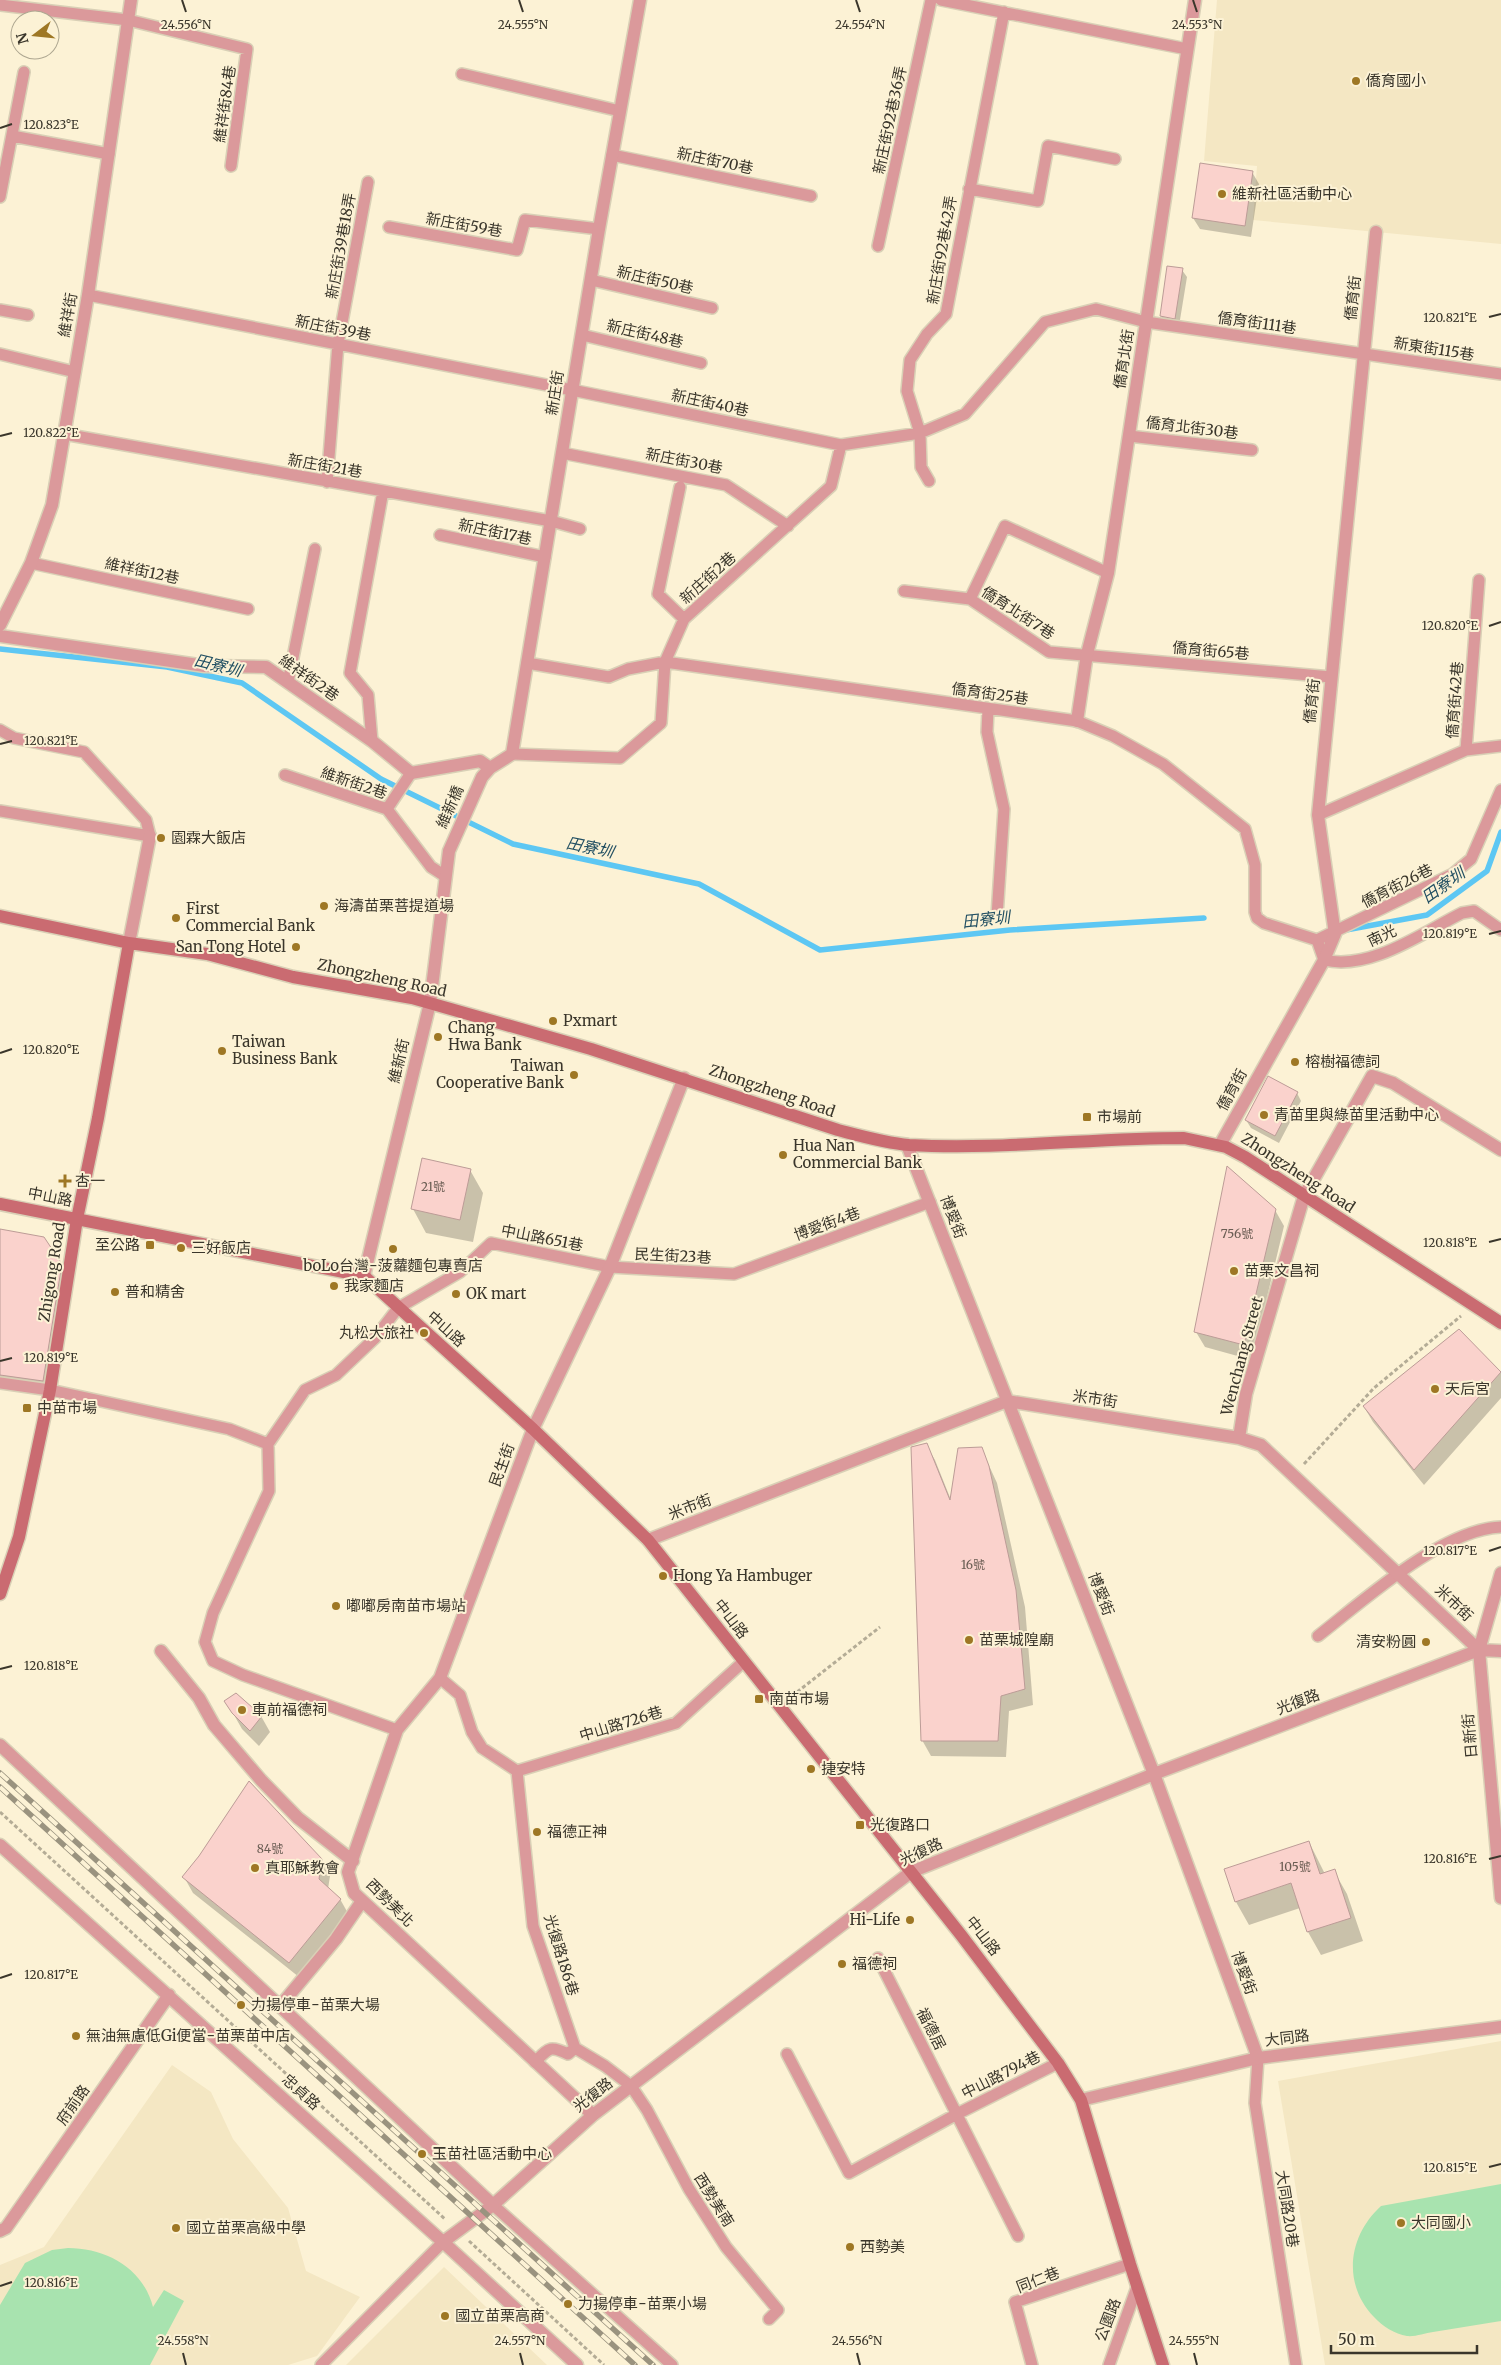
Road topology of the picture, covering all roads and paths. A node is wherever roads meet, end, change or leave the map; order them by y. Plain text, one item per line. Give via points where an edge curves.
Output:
1 (131, 0) edge
2 (640, 0) edge
3 (930, 0) edge
4 (941, 0) edge
5 (1195, 0) edge
6 (0, 5) edge
7 (1004, 12) junction
8 (128, 20) junction
9 (1187, 48) junction
10 (24, 72) dead end
11 (462, 74) dead end
12 (620, 111) junction
13 (12, 136) junction
14 (109, 154) junction
15 (612, 155) junction
16 (1115, 159) dead end
17 (231, 166) dead end
18 (368, 182) dead end
19 (969, 189) junction
20 (811, 196) dead end
21 (0, 197) edge
22 (389, 227) dead end
23 (599, 229) junction
24 (1376, 232) dead end
25 (878, 246) dead end
26 (591, 280) junction
27 (88, 295) junction
28 (712, 308) dead end
29 (0, 310) edge
30 (28, 315) dead end
31 (1146, 322) junction
32 (582, 335) junction
33 (338, 344) junction
34 (1363, 353) junction
35 (0, 354) edge
36 (701, 363) dead end
37 (75, 372) junction
38 (1501, 374) edge
39 (572, 390) junction
40 (920, 433) junction
41 (64, 434) junction
42 (1128, 436) junction
43 (841, 445) junction
44 (1252, 450) dead end
45 (562, 453) junction
46 (929, 481) dead end
47 (327, 482) junction
48 (680, 487) dead end
49 (383, 491) junction
50 (551, 521) junction
51 (788, 526) junction
52 (580, 529) dead end
53 (440, 535) dead end
54 (315, 549) dead end
55 (545, 557) junction
56 (31, 563) junction
57 (1108, 573) junction
58 (1479, 580) dead end
59 (904, 591) dead end
60 (970, 599) junction
61 (248, 609) dead end
62 (684, 619) junction
63 (0, 625) edge
64 (0, 636) edge
65 (1087, 654) junction
66 (665, 662) junction
67 (527, 663) junction
68 (1331, 677) junction
69 (288, 682) junction
70 (988, 709) junction
71 (1077, 721) junction
72 (0, 730) edge
73 (372, 741) junction
74 (1501, 746) edge
75 (1466, 750) junction
76 (512, 754) junction
77 (486, 772) junction
78 (411, 773) junction
79 (285, 775) dead end
80 (1501, 790) edge
81 (387, 809) junction
82 (0, 811) edge
83 (1318, 816) junction
84 (150, 836) junction
85 (449, 851) joint
86 (445, 876) junction
87 (0, 916) edge
88 (997, 916) dead end
89 (1501, 930) edge
90 (1335, 934) junction
91 (1317, 940) junction
92 (129, 943) junction
93 (1324, 960) junction
94 (430, 1003) junction
95 (684, 1078) junction
96 (908, 1145) junction
97 (1220, 1145) junction
98 (1501, 1150) edge
99 (1304, 1196) junction
100 (930, 1202) junction
101 (0, 1204) edge
102 (76, 1218) junction
103 (610, 1267) junction
104 (734, 1274) joint
105 (364, 1276) junction
106 (1472, 1304) junction
107 (398, 1308) junction
108 (1501, 1323) edge
109 (0, 1383) edge
110 (50, 1390) junction
111 (1007, 1401) junction
112 (532, 1429) junction
113 (1239, 1438) junction
114 (268, 1444) junction
115 (1294, 1476) junction
116 (1501, 1527) edge
117 (648, 1540) junction
118 (1398, 1573) junction
119 (1501, 1573) edge
120 (0, 1594) edge
121 (880, 1627) dead end
122 (1318, 1636) dead end
123 (1479, 1650) junction
124 (161, 1651) dead end
125 (1501, 1651) edge
126 (743, 1662) junction
127 (440, 1678) junction
128 (780, 1706) junction
129 (397, 1730) junction
130 (0, 1745) edge
131 (517, 1771) junction
132 (1154, 1774) junction
133 (0, 1812) edge
134 (0, 1846) edge
135 (353, 1861) junction
136 (911, 1872) junction
137 (1501, 1898) edge
138 (362, 1902) junction
139 (878, 1958) dead end
140 (169, 1995) junction
141 (281, 2005) junction
142 (1501, 2027) edge
143 (575, 2048) junction
144 (787, 2054) dead end
145 (1258, 2058) junction
146 (535, 2062) junction
147 (1058, 2063) junction
148 (631, 2086) junction
149 (1081, 2100) junction
150 (957, 2114) junction
151 (593, 2115) junction
152 (493, 2205) junction
153 (0, 2231) edge
154 (458, 2231) junction
155 (1018, 2236) dead end
156 (443, 2242) junction
157 (1130, 2264) junction
158 (1138, 2286) junction
159 (769, 2319) dead end
160 (321, 2365) edge
161 (577, 2365) edge
162 (604, 2365) edge
163 (672, 2365) edge
164 (1032, 2365) edge
165 (1109, 2365) edge
166 (1163, 2365) edge
167 (1296, 2365) edge

1 - 8 street, 維祥街
2 - 12 street, 新庄街
3 - 25 lane, 新庄街92巷36弄
4 - 7 lane
5 - 9 street, 僑育北街
6 - 8 lane
7 - 9 lane
7 - 19 lane, 新庄街92巷42弄
8 - 14 street, 維祥街
8 - 17 lane, 維祥街84巷 via 247,49
9 - 31 street, 僑育北街
10 - 13 lane
11 - 12 lane
12 - 15 street, 新庄街
13 - 14 lane
13 - 21 lane
14 - 27 street, 維祥街
15 - 20 lane, 新庄街70巷
15 - 23 street, 新庄街
16 - 19 lane via 1048,146 1038,201
18 - 33 lane, 新庄街39巷18弄
19 - 40 lane, 新庄街92巷42弄 via 946,314 927,334 910,360 907,391
22 - 23 lane, 新庄街59巷 via 518,250 525,220
23 - 26 street, 新庄街
24 - 34 street, 僑育街
26 - 28 lane, 新庄街50巷
26 - 32 street, 新庄街
27 - 33 lane, 新庄街39巷
27 - 37 street, 維祥街
29 - 30 lane
31 - 34 lane, 僑育街111巷
31 - 40 lane, 僑育街111巷 via 1096,309 1045,322 965,414
31 - 42 street, 僑育北街
32 - 36 lane, 新庄街48巷
32 - 39 street, 新庄街
33 - 39 lane, 新庄街39巷
33 - 47 lane, 新庄街39巷18弄
34 - 38 lane, 新東街115巷
34 - 68 street, 僑育街
35 - 37 lane
37 - 41 street, 維祥街
39 - 43 lane, 新庄街40巷
39 - 45 street, 新庄街
40 - 43 lane, 僑育街111巷
40 - 46 lane, 新庄街92巷42弄 via 921,467
41 - 47 lane, 新庄街21巷
41 - 56 street, 維祥街 via 52,505
42 - 44 lane, 僑育北街30巷
42 - 57 street, 僑育北街
43 - 51 lane, 新庄街2巷 via 831,486
45 - 50 street, 新庄街
45 - 51 lane, 新庄街30巷 via 726,485
47 - 49 lane, 新庄街21巷
48 - 62 lane via 658,594
49 - 50 lane, 新庄街21巷
49 - 73 lane via 350,673 368,695
50 - 52 lane, 新庄街21巷
50 - 55 street, 新庄街
51 - 62 lane, 新庄街2巷
53 - 55 lane, 新庄街17巷
54 - 69 lane
55 - 67 street, 新庄街
56 - 61 lane, 維祥街12巷
56 - 63 street, 維祥街
57 - 60 lane via 1005,526
57 - 65 street, 僑育北街
58 - 75 lane, 僑育街42巷
59 - 60 lane, 僑育北街7巷
60 - 65 lane, 僑育北街7巷 via 1049,652
62 - 66 lane, 新庄街2巷
64 - 69 street, 維祥街2巷 via 205,666 266,667
65 - 68 lane, 僑育街65巷
65 - 71 street, 僑育北街
66 - 67 lane, 僑育街25巷 via 628,669 609,677
66 - 70 lane, 僑育街25巷
66 - 76 lane, 新庄街2巷 via 661,723 620,758
67 - 76 street, 新庄街
68 - 83 street, 僑育街
69 - 73 street, 維祥街2巷
70 - 71 lane, 僑育街25巷
70 - 88 lane via 987,732 1004,809
71 - 91 lane, 僑育街25巷 via 1113,736 1163,764 1245,829 1256,865 1257,918
72 - 84 lane via 14,738 84,752 146,820
73 - 78 street, 維祥街2巷
74 - 75 lane
75 - 83 lane, 僑育街42巷
76 - 77 street
77 - 78 street via 480,761
77 - 85 street, 維新橋
78 - 81 lane
79 - 81 lane, 維新街2巷
80 - 90 lane, 僑育街26巷 via 1472,859 1453,874
81 - 86 lane, 維新街2巷 via 431,867
82 - 84 lane
83 - 90 street, 僑育街
84 - 92 street, Zhigong Road
85 - 86 street, 維新街
86 - 94 street, 維新街
87 - 92 street, Zhongzheng Road
89 - 93 lane, 南光 via 1474,911 1462,913 1366,960
90 - 91 lane, 僑育街26巷
90 - 93 street, 僑育街
91 - 93 lane
92 - 94 street, Zhongzheng Road via 207,954 293,977
92 - 102 street, Zhigong Road via 98,1118
93 - 97 street, 僑育街
94 - 95 street, Zhongzheng Road
94 - 105 street, 維新街
95 - 96 street, Zhongzheng Road via 838,1130
95 - 103 street, 民生街
96 - 97 street, Zhongzheng Road via 1184,1138
96 - 100 street, 博愛街
97 - 99 street, Zhongzheng Road via 1245,1157
98 - 99 street, Wenchang Street via 1393,1083 1372,1076
99 - 106 street, Zhongzheng Road
99 - 113 street, Wenchang Street via 1246,1394
100 - 104 lane, 博愛街4巷
100 - 111 street, 博愛街
101 - 102 street, 中山路
102 - 105 street, 中山路
102 - 110 street, Zhigong Road
103 - 104 lane, 民生街23巷
103 - 107 lane, 中山路651巷 via 491,1243 460,1272
103 - 112 street, 民生街
105 - 107 street, 中山路
106 - 108 street, Zhongzheng Road
106 - 115 path via 1374,1388
107 - 112 street, 中山路
107 - 114 lane via 375,1338 336,1375 305,1390
109 - 110 lane
110 - 114 lane via 229,1429
110 - 120 street, Zhigong Road via 19,1537
111 - 113 street, 米市街
111 - 117 street, 米市街
111 - 132 street, 博愛街
112 - 117 street, 中山路
112 - 127 street, 民生街
113 - 115 street, 米市街 via 1261,1446
114 - 129 lane via 269,1491 213,1613 205,1642 213,1661 243,1675
115 - 118 street, 米市街
116 - 118 lane via 1454,1540
117 - 126 street, 中山路
118 - 122 lane
118 - 123 street, 米市街
119 - 123 street, 日新街
121 - 128 path
123 - 125 street, 光復路
123 - 132 street, 光復路
123 - 137 street, 日新街
124 - 135 street via 199,1698 214,1725 262,1780 298,1818
126 - 128 street, 中山路
126 - 131 lane, 中山路726巷 via 676,1723
127 - 129 street, 民生街
127 - 131 lane via 460,1694 472,1732 482,1748
128 - 136 street, 中山路
129 - 135 street, 民生街
130 - 141 street
131 - 143 lane, 光復路186巷 via 533,1926
132 - 136 street, 光復路
132 - 145 street, 博愛街
133 - 154 path
134 - 140 street, 忠貞路
135 - 138 street, 西勢美北 via 348,1872 354,1893
136 - 147 street, 中山路
136 - 148 street, 光復路
138 - 141 street
138 - 146 street, 西勢美北
139 - 150 lane, 福德居
140 - 153 street, 府前路 via 6,2228
140 - 156 street, 忠貞路
141 - 152 street
142 - 145 street, 大同路
143 - 146 lane via 568,2054 556,2048 548,2049
143 - 148 lane
144 - 150 lane via 849,2173
145 - 149 street, 大同路
145 - 167 lane, 大同路20巷 via 1255,2103
146 - 151 street, 西勢美北
147 - 149 street, 中山路
147 - 150 lane, 中山路794巷
148 - 151 street, 光復路
148 - 159 lane, 西勢美南 via 726,2247 778,2310
149 - 157 street, 中山路
150 - 155 lane, 福德居
151 - 152 street, 光復路
152 - 154 street, 光復路
152 - 163 lane
154 - 156 street, 光復路
154 - 162 path
156 - 160 lane
156 - 161 street, 忠貞路
157 - 158 street, 中山路
157 - 164 lane, 同仁巷 via 1015,2302
158 - 165 lane, 公園路
158 - 166 street, 中山路

